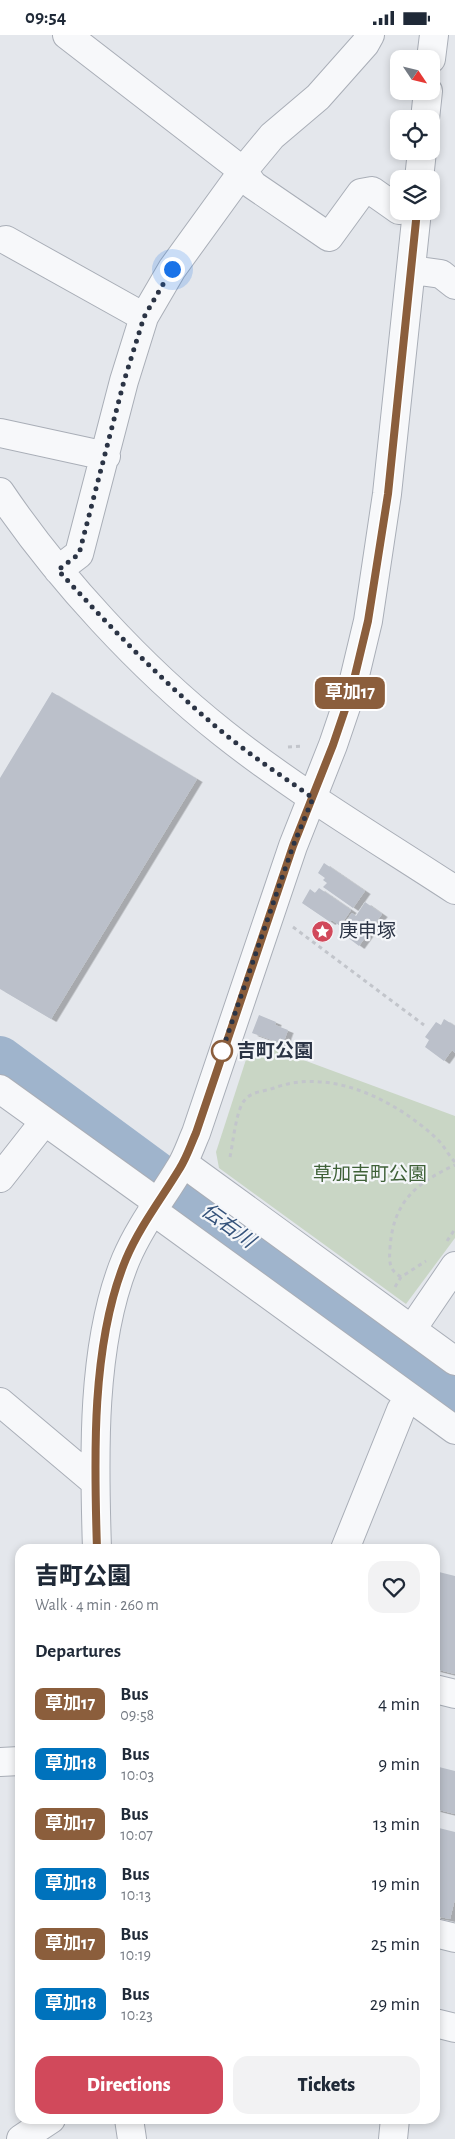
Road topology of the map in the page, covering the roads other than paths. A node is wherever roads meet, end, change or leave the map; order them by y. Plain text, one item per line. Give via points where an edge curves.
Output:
1 (67, 35) edge
2 (370, 35) edge
3 (434, 35) edge
4 (432, 50) edge
5 (243, 171) junction
6 (390, 202) edge
7 (409, 220) edge
8 (6, 240) dead end
9 (412, 270) junction
10 (455, 285) edge
11 (144, 317) junction
12 (0, 433) edge
13 (106, 456) junction
14 (0, 492) edge
15 (58, 570) junction
16 (313, 798) junction
17 (455, 890) edge
18 (0, 1089) edge
19 (44, 1121) junction
20 (181, 1166) junction
21 (0, 1178) edge
22 (156, 1203) junction
23 (444, 1255) edge
24 (412, 1329) junction
25 (455, 1361) edge
26 (410, 1397) junction
27 (0, 1402) edge
28 (455, 1430) edge
29 (96, 1483) junction
30 (97, 1544) edge
31 (347, 1544) edge
32 (440, 1690) edge
33 (455, 1694) edge
34 (15, 1761) edge
35 (0, 1762) edge
36 (440, 1934) edge
37 (455, 1938) edge
38 (440, 2024) edge
39 (455, 2028) edge
40 (44, 2124) edge
41 (130, 2124) edge
42 (394, 2124) edge
43 (21, 2139) edge
44 (132, 2139) edge
45 (393, 2139) edge

1 - 5 street
2 - 5 street via 318,97 272,136
3 - 4 street
5 - 6 street via 253,185 330,237 361,193 372,191
5 - 11 street via 172,269
7 - 9 street
8 - 11 street
9 - 10 street via 441,274
9 - 16 street via 388,494 368,621 351,692
11 - 13 street
12 - 13 street
13 - 15 street via 79,554
14 - 15 street
15 - 16 street via 167,683 222,732
16 - 17 street
16 - 20 street via 293,846 196,1133
18 - 19 street
19 - 21 street
19 - 22 street
20 - 22 street
20 - 24 street
22 - 26 street
22 - 29 street via 127,1258 106,1325 100,1367
23 - 24 street
24 - 25 street
26 - 28 street
26 - 31 street via 401,1410
27 - 29 street
29 - 30 street
32 - 33 street
34 - 35 street
36 - 37 street
38 - 39 street
40 - 43 street
41 - 44 street
42 - 45 street

